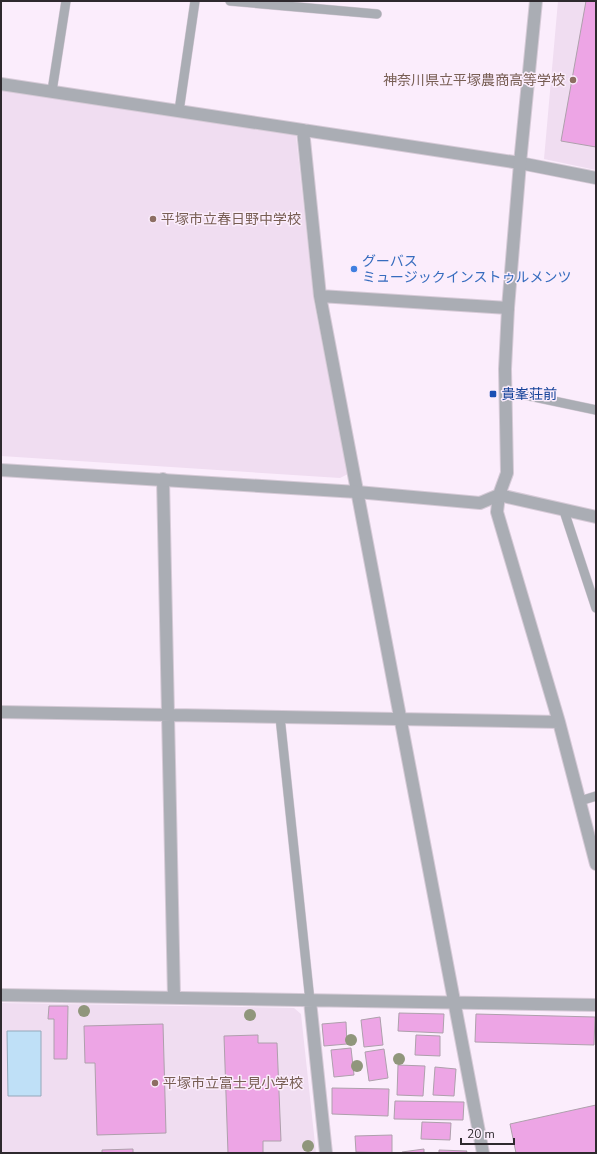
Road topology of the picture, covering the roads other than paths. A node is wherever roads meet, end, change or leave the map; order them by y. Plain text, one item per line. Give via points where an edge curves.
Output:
1 (66, 1) edge
2 (195, 1) edge
3 (230, 1) edge
4 (536, 1) edge
5 (377, 14) dead end
6 (1, 84) edge
7 (52, 91) junction
8 (179, 111) junction
9 (303, 130) junction
10 (520, 163) junction
11 (596, 178) edge
12 (320, 296) junction
13 (508, 308) junction
14 (506, 395) junction
15 (596, 410) edge
16 (1, 470) edge
17 (162, 479) junction
18 (357, 492) junction
19 (499, 495) junction
20 (564, 510) junction
21 (596, 517) edge
22 (596, 608) edge
23 (1, 712) edge
24 (168, 715) junction
25 (280, 717) junction
26 (400, 719) junction
27 (559, 722) junction
28 (596, 796) edge
29 (580, 801) junction
30 (596, 864) edge
31 (1, 995) edge
32 (174, 997) junction
33 (310, 1001) junction
34 (455, 1003) junction
35 (596, 1005) edge
36 (326, 1153) edge
37 (484, 1153) edge

1 - 7 lane
2 - 8 lane
3 - 5 lane
4 - 10 street
6 - 7 street
7 - 8 street
8 - 9 street
9 - 10 street
9 - 12 street
10 - 11 street
10 - 13 street
12 - 13 street
12 - 18 street
13 - 14 street
14 - 15 lane via 525,395
14 - 19 street via 507,473
16 - 17 street
17 - 18 street
17 - 24 street
18 - 19 street via 480,503
18 - 26 street
19 - 20 street
19 - 27 street via 497,512
20 - 21 street
20 - 22 lane
23 - 24 street
24 - 25 street
24 - 32 street
25 - 26 street
25 - 33 lane
26 - 27 street
26 - 34 street
27 - 29 street
28 - 29 lane
29 - 30 street
31 - 32 street
32 - 33 street
33 - 34 street
33 - 36 street
34 - 35 street
34 - 37 street

